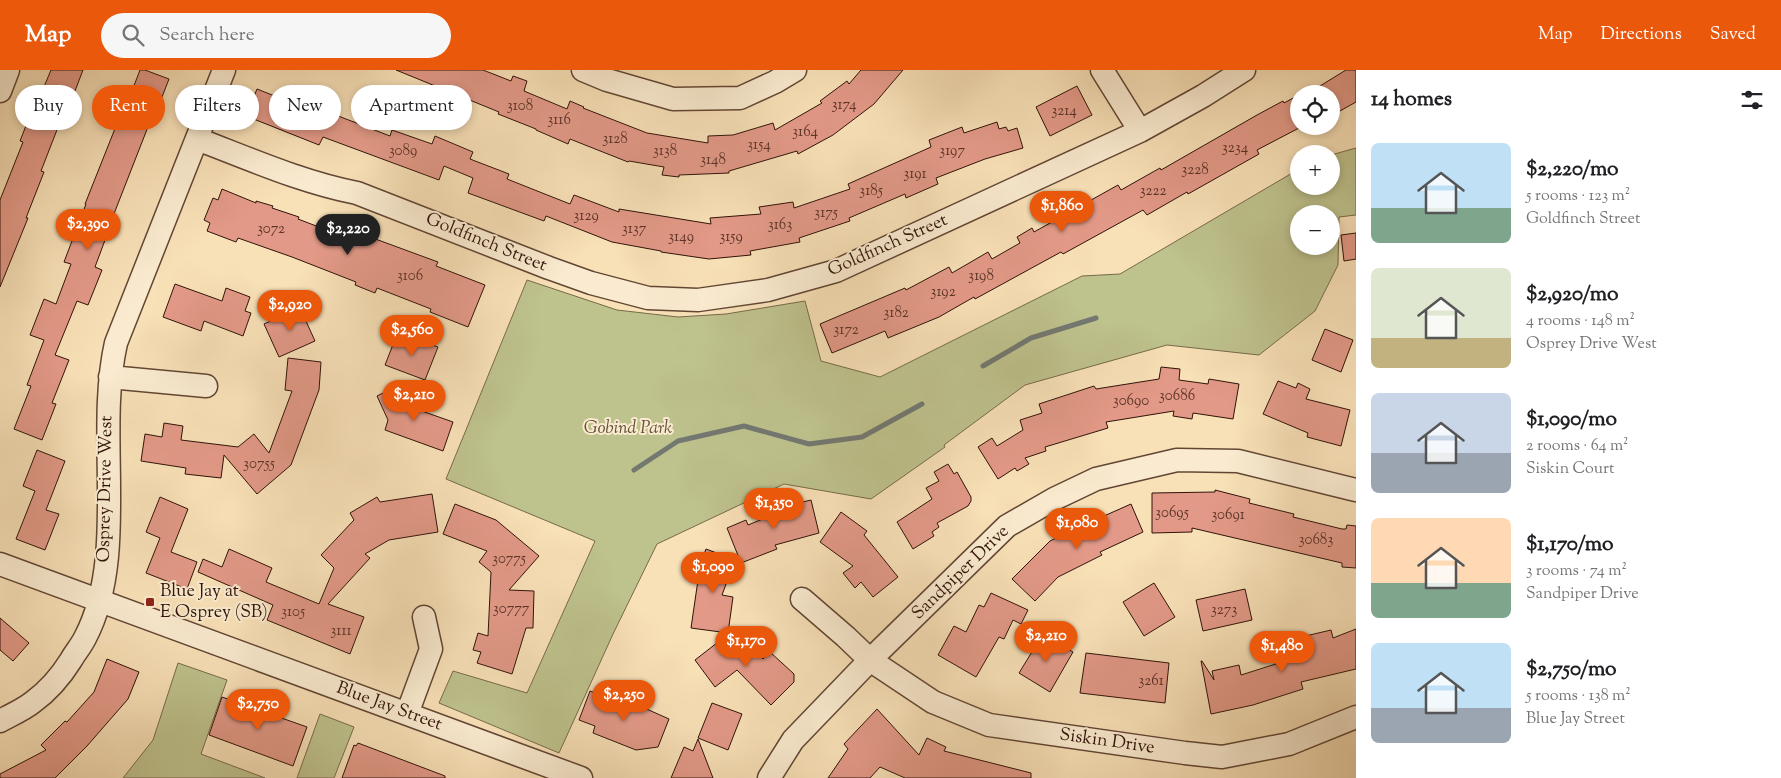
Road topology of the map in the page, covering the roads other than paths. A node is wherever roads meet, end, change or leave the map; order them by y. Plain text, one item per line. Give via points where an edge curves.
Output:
1 (8, 70) edge
2 (224, 70) edge
3 (583, 70) edge
4 (795, 70) edge
5 (1102, 70) edge
6 (1244, 70) edge
7 (0, 91) edge
8 (1140, 131) junction
9 (197, 139) junction
10 (110, 377) junction
11 (206, 386) dead end
12 (1356, 490) edge
13 (0, 564) edge
14 (802, 599) dead end
15 (100, 600) junction
16 (424, 617) dead end
17 (870, 660) junction
18 (407, 714) junction
19 (1356, 717) edge
20 (0, 722) edge
21 (581, 778) edge
22 (769, 778) edge

1 - 7 street
2 - 9 street, Osprey Drive West
3 - 4 street via 673,99 740,98
5 - 8 street
6 - 8 street, Goldfinch Street
8 - 9 street, Goldfinch Street via 836,271 768,290 698,300 648,298 591,283 357,193 302,180
9 - 10 street, Osprey Drive West via 116,343
10 - 11 street
10 - 15 street, Osprey Drive West via 108,540
12 - 17 street, Sandpiper Drive via 1238,462 1177,460 1096,479 1007,526
13 - 15 street, Blue Jay Street
14 - 17 street, Siskin Drive
15 - 18 street, Blue Jay Street
15 - 20 street, Osprey Drive West via 86,638 61,675 33,702
16 - 18 street via 431,648
17 - 19 street, Siskin Drive via 933,702 989,725 1185,754 1222,757 1289,744
17 - 22 street, Sandpiper Drive via 793,740
18 - 21 street, Blue Jay Street

